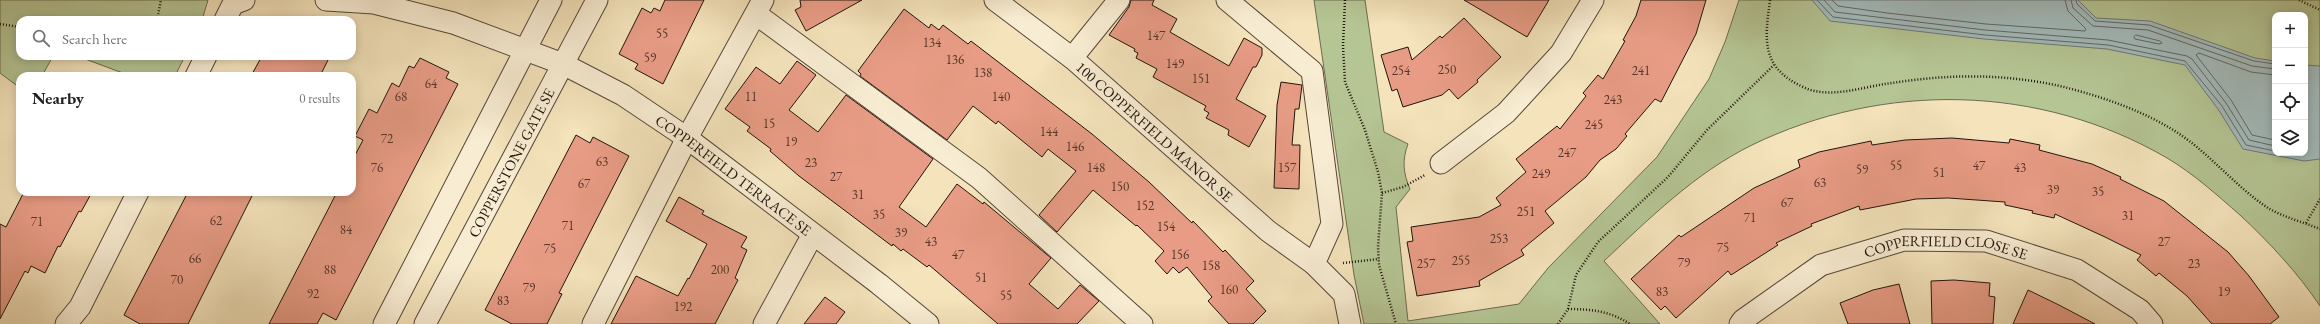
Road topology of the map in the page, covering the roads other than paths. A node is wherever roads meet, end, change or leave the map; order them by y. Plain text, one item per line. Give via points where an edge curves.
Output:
1 (244, 0) edge
2 (326, 0) edge
3 (551, 0) edge
4 (597, 0) edge
5 (995, 0) edge
6 (1119, 0) edge
7 (1227, 0) edge
8 (1593, 0) edge
9 (760, 7) edge
10 (227, 16) edge
11 (525, 49) junction
12 (1072, 58) junction
13 (204, 60) edge
14 (564, 64) junction
15 (198, 72) edge
16 (687, 138) junction
17 (1441, 163) road end
18 (136, 196) edge
19 (812, 236) junction
20 (1314, 264) junction
21 (66, 324) edge
22 (384, 324) edge
23 (424, 324) edge
24 (593, 324) edge
25 (764, 324) edge
26 (928, 324) edge
27 (1142, 324) edge
28 (1350, 324) edge
29 (1740, 324) edge
30 (2152, 324) edge

1 - 10 street via 233,4
2 - 11 street, COPPERFIELD TERRACE SE via 374,3 453,23
3 - 11 street
4 - 14 street, COPPERSTONE GATE SE
5 - 12 street, 100 COPPERFIELD MANOR SE
6 - 12 street
7 - 20 street via 1312,71 1332,224
8 - 17 street via 1562,53 1506,113
9 - 16 street
9 - 27 street via 979,178
11 - 14 street, COPPERFIELD TERRACE SE
11 - 22 street
12 - 20 street, 100 COPPERFIELD MANOR SE via 1268,231
13 - 15 street
14 - 16 street, COPPERFIELD TERRACE SE via 623,95
14 - 23 street, COPPERSTONE GATE SE
16 - 19 street, COPPERFIELD TERRACE SE
16 - 24 street
18 - 21 street via 80,307
19 - 25 street
19 - 26 street, COPPERFIELD TERRACE SE via 879,284
20 - 28 street, 100 COPPERFIELD MANOR SE via 1344,294
29 - 30 street, COPPERFIELD CLOSE SE via 1820,264 1904,240 1986,241 2077,270 2140,310

